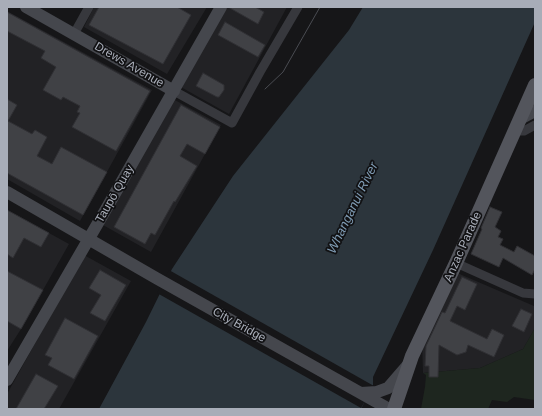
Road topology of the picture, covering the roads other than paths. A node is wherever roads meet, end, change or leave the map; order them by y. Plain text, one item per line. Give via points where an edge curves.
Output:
1 (26, 7) edge
2 (89, 7) edge
3 (221, 7) edge
4 (298, 7) edge
5 (74, 34) junction
6 (535, 87) edge
7 (174, 91) junction
8 (535, 110) edge
9 (517, 125) junction
10 (535, 125) edge
11 (7, 192) edge
12 (89, 239) junction
13 (456, 263) junction
14 (535, 294) edge
15 (408, 366) junction
16 (7, 380) edge
17 (366, 394) junction
18 (389, 409) edge
19 (394, 409) edge

1 - 5 main road, Drews Avenue
2 - 5 street
3 - 7 main road, Taupō Quay
4 - 7 street, Drews Avenue via 232,123
5 - 7 main road, Drews Avenue
6 - 9 main road, Anzac Parade
7 - 12 main road, Taupō Quay
8 - 9 main road
9 - 10 street via 524,131
9 - 13 main road, Anzac Parade
11 - 12 main road, City Bridge
12 - 16 main road, Taupō Quay
12 - 17 main road, City Bridge
13 - 14 street via 523,293
13 - 15 main road, Anzac Parade
15 - 17 main road via 388,388
15 - 19 main road, Anzac Parade
17 - 18 main road, City Bridge

